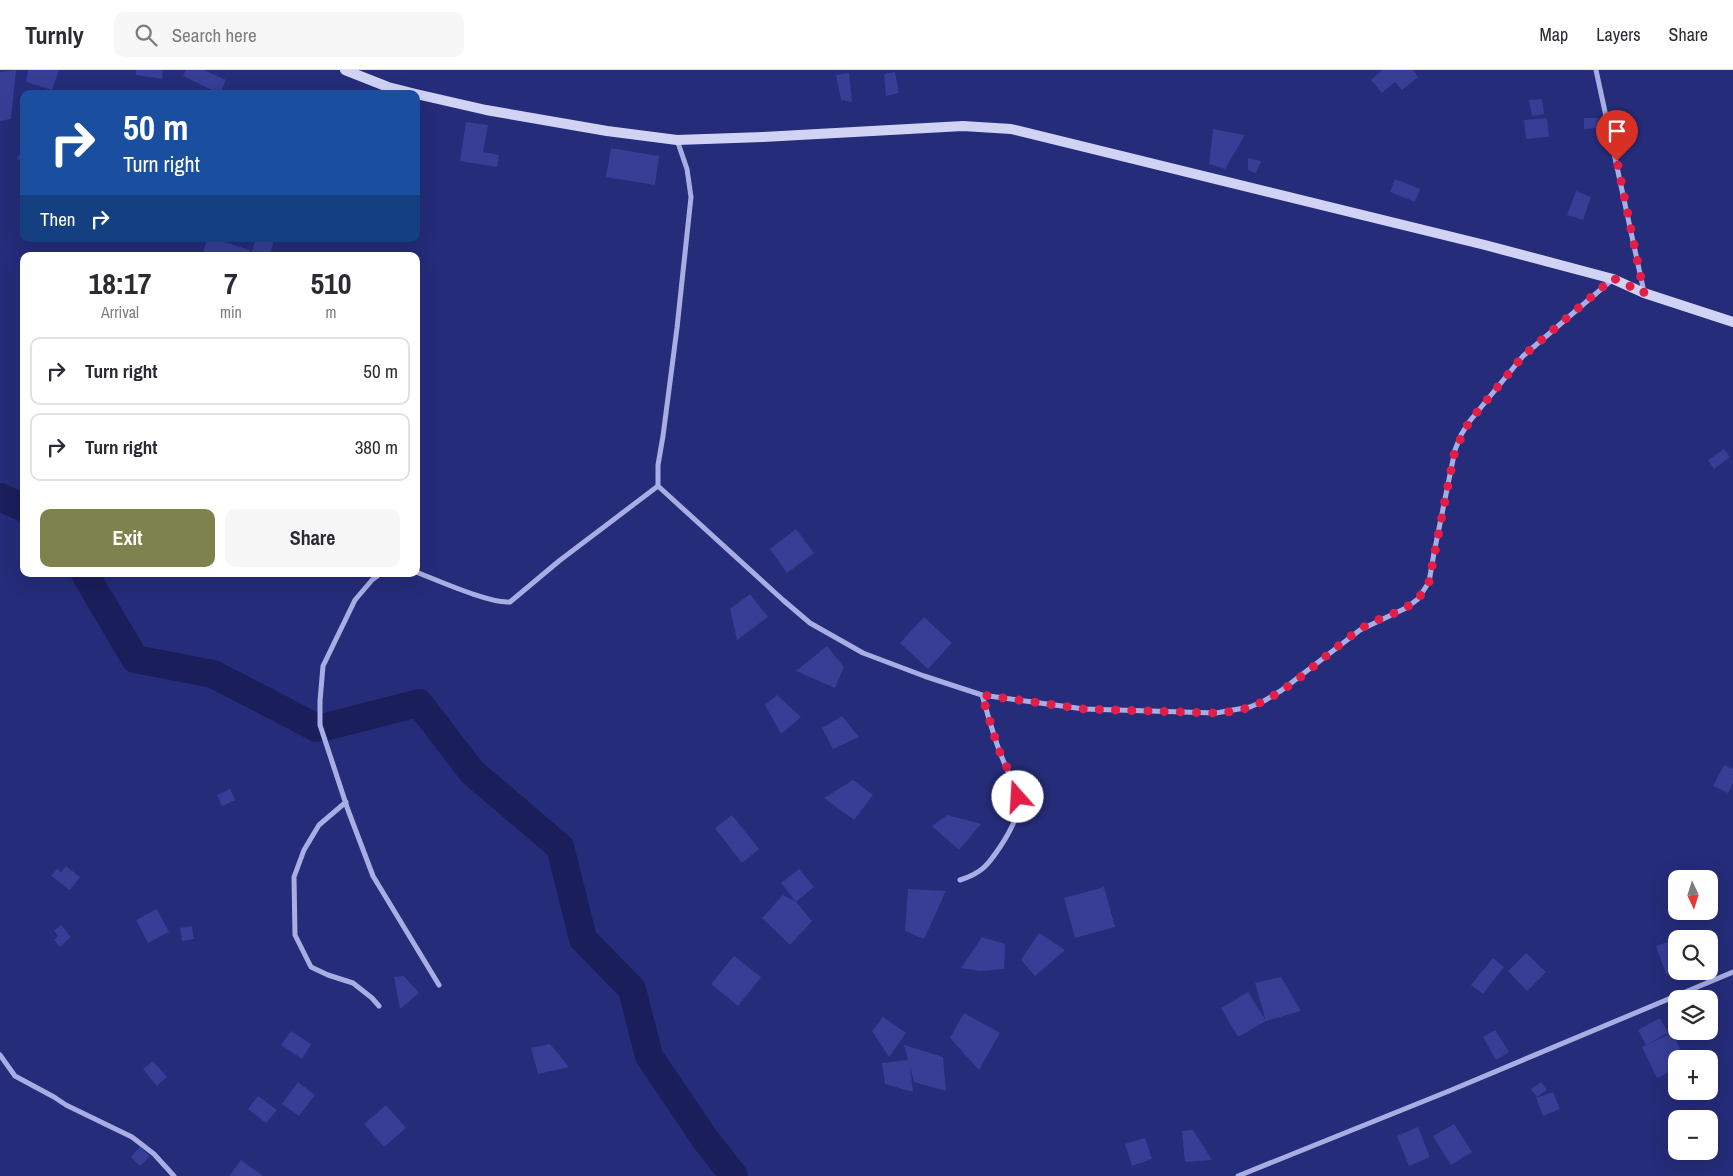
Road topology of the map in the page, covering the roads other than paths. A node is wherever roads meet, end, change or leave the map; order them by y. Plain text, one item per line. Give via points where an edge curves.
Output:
1 (345, 70) edge
2 (1596, 70) edge
3 (400, 90) edge
4 (420, 95) edge
5 (677, 140) junction
6 (1613, 278) junction
7 (1644, 293) junction
8 (1733, 322) edge
9 (658, 486) junction
10 (420, 574) edge
11 (376, 577) edge
12 (982, 695) junction
13 (346, 802) junction
14 (960, 880) dead end
15 (1733, 972) edge
16 (439, 985) dead end
17 (379, 1006) dead end
18 (0, 1055) edge
19 (174, 1176) edge
20 (1238, 1176) edge

1 - 3 street
2 - 7 street
4 - 5 street via 588,128
5 - 6 street via 954,126 1011,129
5 - 9 street via 691,196
6 - 7 street
6 - 12 street via 1523,356 1469,422 1455,450 1429,582 1418,599 1406,608 1360,630 1276,693 1235,711 1084,709
7 - 8 street
9 - 10 street via 510,602 488,599
9 - 12 street via 810,623 863,653
11 - 13 street via 355,600 323,666 320,725
12 - 14 street via 998,748 1015,785 1019,809 988,864 981,871
13 - 16 street via 372,876
13 - 17 street via 319,825 304,850 294,877 295,936 311,967 353,983
15 - 20 street via 1459,1088
18 - 19 street via 15,1076 132,1137 154,1154

